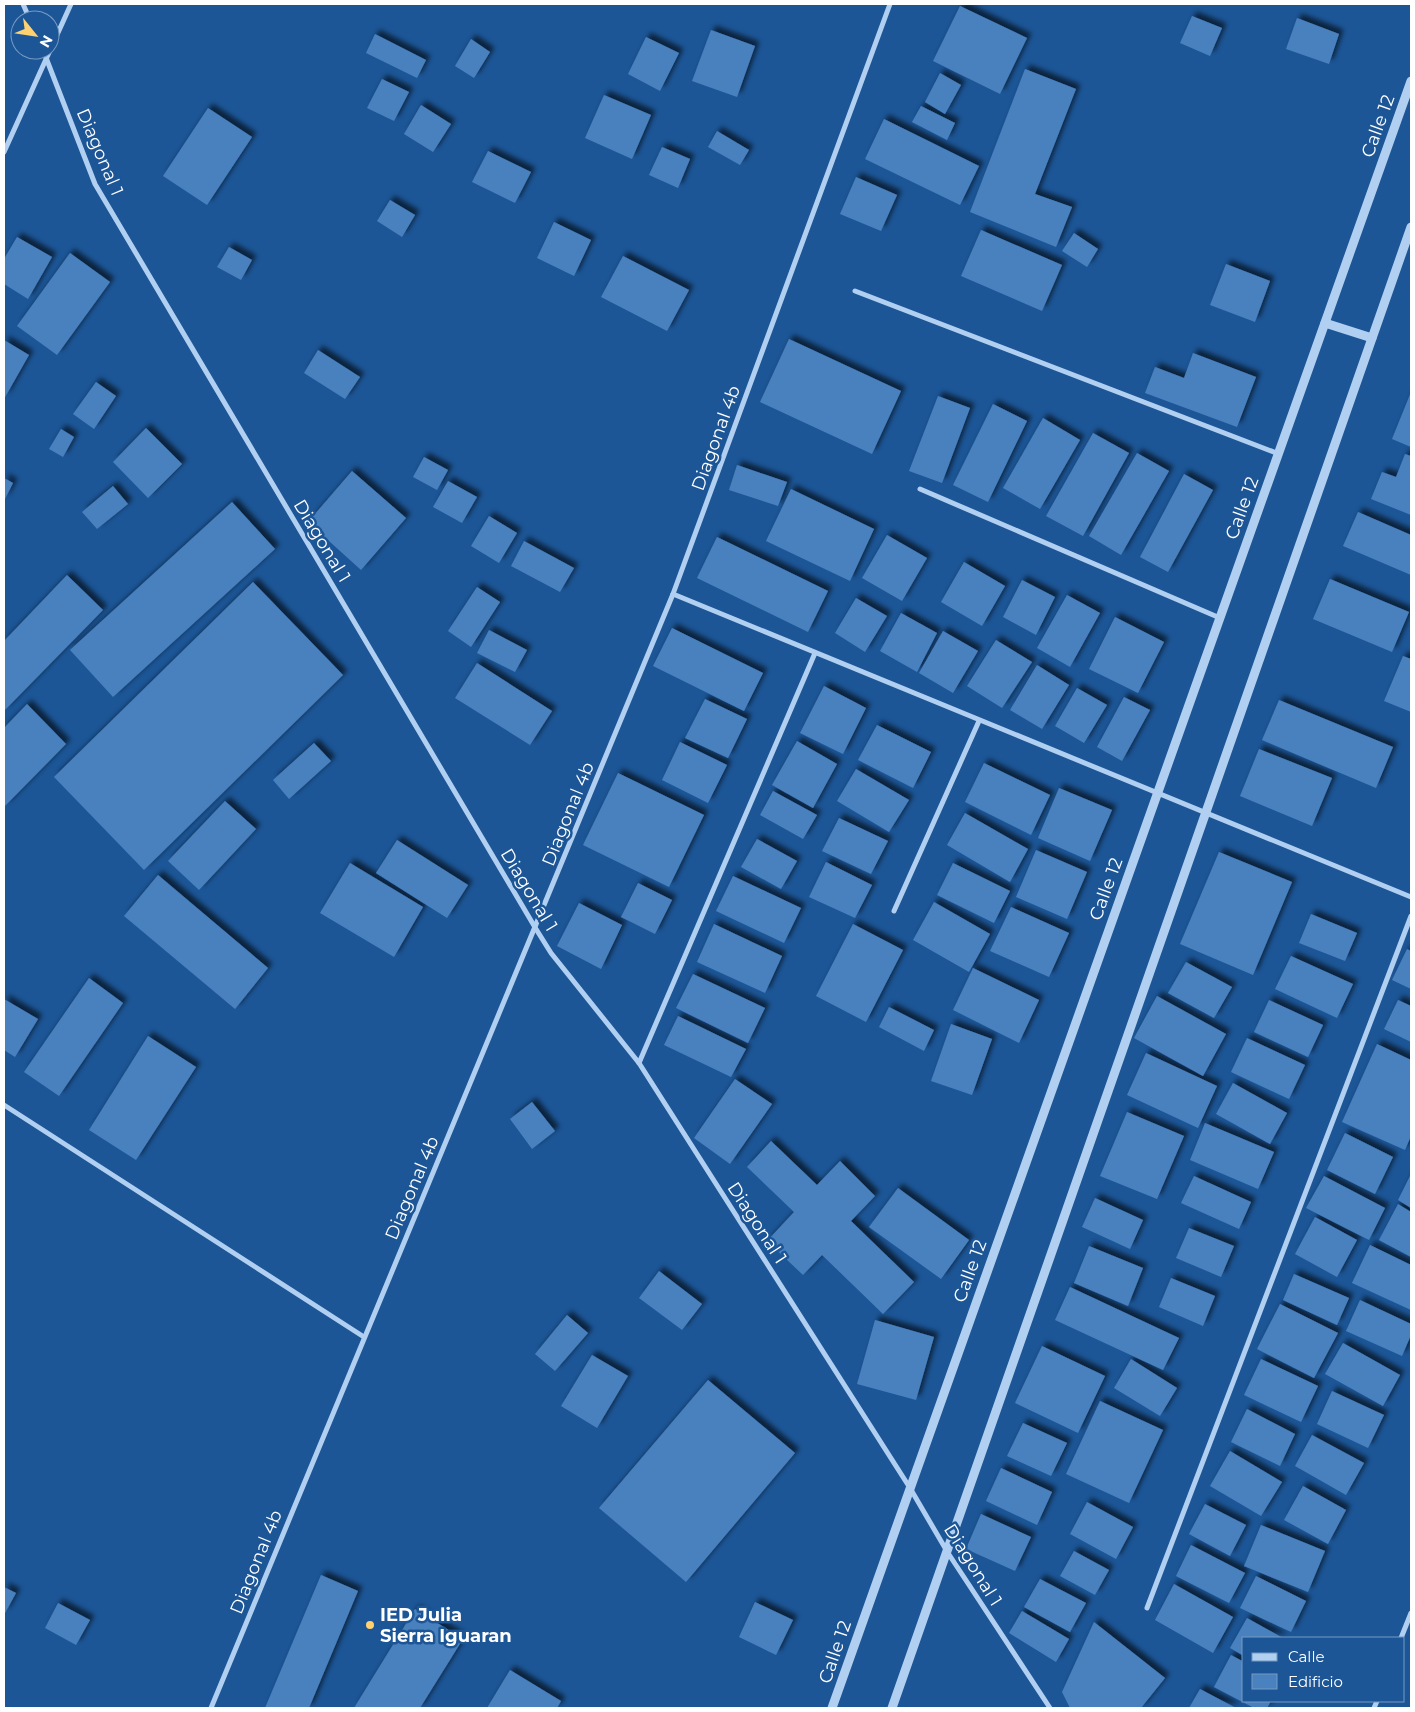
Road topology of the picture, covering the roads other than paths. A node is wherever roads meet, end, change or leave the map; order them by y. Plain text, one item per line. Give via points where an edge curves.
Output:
1 (71, 4) edge
2 (890, 4) edge
3 (60, 30) edge
4 (47, 60) joint
5 (1411, 81) edge
6 (4, 152) edge
7 (1411, 227) edge
8 (854, 291) dead end
9 (1325, 323) junction
10 (1372, 338) junction
11 (1278, 454) junction
12 (920, 489) dead end
13 (673, 594) junction
14 (1220, 618) junction
15 (815, 653) junction
16 (979, 721) junction
17 (1157, 794) junction
18 (1204, 814) junction
19 (1411, 897) edge
20 (894, 911) dead end
21 (1411, 916) edge
22 (536, 929) junction
23 (639, 1063) junction
24 (4, 1105) edge
25 (364, 1337) junction
26 (910, 1488) junction
27 (948, 1553) junction
28 (1147, 1608) dead end
29 (1411, 1613) edge
30 (1401, 1637) edge
31 (211, 1708) edge
32 (832, 1708) edge
33 (892, 1708) edge
34 (1050, 1708) edge

1 - 3 street
2 - 13 street, Diagonal 4b
4 - 6 street
4 - 22 street, Diagonal 1 via 95,184
5 - 9 street, Calle 12
7 - 10 street
8 - 11 street
9 - 10 street
9 - 11 street, Calle 12
10 - 18 street
11 - 14 street, Calle 12
12 - 14 street
13 - 15 street
13 - 22 street, Diagonal 4b
14 - 17 street, Calle 12
15 - 16 street
15 - 23 street
16 - 17 street
16 - 20 street
17 - 18 street
17 - 26 street, Calle 12
18 - 19 street
18 - 27 street
21 - 28 street
22 - 23 street, Diagonal 1 via 551,953
22 - 25 street, Diagonal 4b
23 - 26 street, Diagonal 1
24 - 25 street
25 - 31 street, Diagonal 4b
26 - 27 street, Diagonal 1
26 - 32 street, Calle 12
27 - 33 street
27 - 34 street, Diagonal 1
29 - 30 street

